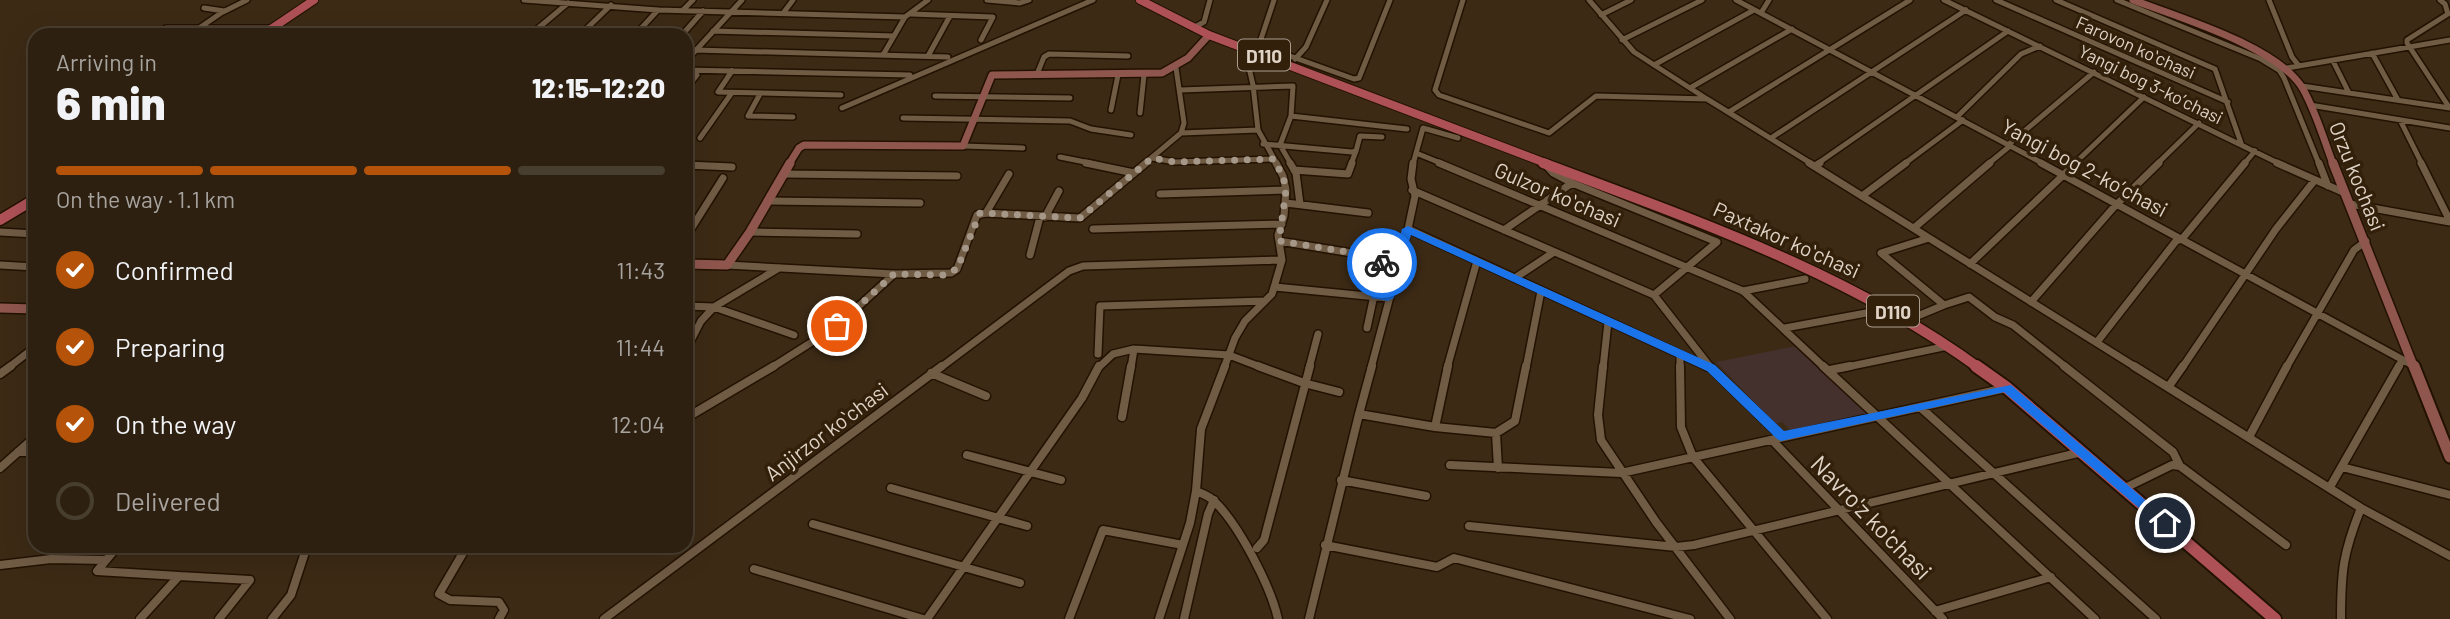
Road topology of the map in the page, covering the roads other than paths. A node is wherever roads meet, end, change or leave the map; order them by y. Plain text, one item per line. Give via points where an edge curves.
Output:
1 (247, 0) edge
2 (314, 0) edge
3 (322, 0) edge
4 (524, 0) edge
5 (638, 0) edge
6 (693, 0) edge
7 (742, 0) edge
8 (793, 0) edge
9 (928, 0) edge
10 (987, 0) edge
11 (1029, 0) edge
12 (1093, 0) edge
13 (1140, 0) edge
14 (1210, 0) edge
15 (1274, 0) edge
16 (1327, 0) edge
17 (1390, 0) edge
18 (1463, 0) edge
19 (1589, 0) edge
20 (1630, 0) edge
21 (1702, 0) edge
22 (1736, 0) edge
23 (1769, 0) edge
24 (1910, 0) edge
25 (1944, 0) edge
26 (1996, 0) edge
27 (2056, 0) edge
28 (2117, 0) edge
29 (2133, 0) edge
30 (2269, 0) edge
31 (2440, 0) edge
32 (570, 1) edge
33 (611, 5) junction
34 (204, 8) dead end
35 (629, 8) junction
36 (658, 10) junction
37 (683, 10) junction
38 (1966, 10) junction
39 (702, 11) junction
40 (223, 12) junction
41 (730, 12) junction
42 (784, 12) junction
43 (1758, 12) junction
44 (1601, 15) junction
45 (908, 16) junction
46 (950, 16) junction
47 (166, 27) dead end
48 (182, 28) edge
49 (199, 28) edge
50 (271, 28) edge
51 (538, 28) edge
52 (587, 28) edge
53 (641, 28) edge
54 (688, 28) edge
55 (1193, 28) junction
56 (1792, 29) junction
57 (713, 31) junction
58 (2008, 31) junction
59 (1209, 35) junction
60 (894, 36) junction
61 (981, 40) dead end
62 (1622, 40) junction
63 (2448, 42) edge
64 (2040, 46) junction
65 (2412, 47) junction
66 (1829, 48) junction
67 (695, 50) junction
68 (1252, 51) junction
69 (693, 52) edge
70 (2372, 53) junction
71 (883, 55) junction
72 (1286, 55) junction
73 (928, 56) junction
74 (1128, 56) dead end
75 (948, 57) dead end
76 (1295, 59) junction
77 (2333, 61) junction
78 (1654, 65) junction
79 (2299, 66) junction
80 (1176, 68) junction
81 (2287, 68) junction
82 (732, 71) junction
83 (1871, 71) junction
84 (693, 72) edge
85 (2094, 72) junction
86 (1037, 74) junction
87 (914, 75) junction
88 (1118, 75) junction
89 (1144, 75) junction
90 (1253, 85) junction
91 (2302, 86) junction
92 (1690, 88) junction
93 (1180, 90) junction
94 (731, 93) junction
95 (2349, 93) junction
96 (761, 94) junction
97 (841, 95) dead end
98 (1916, 95) junction
99 (935, 96) dead end
100 (981, 97) junction
101 (2144, 97) junction
102 (1070, 98) dead end
103 (1707, 99) junction
104 (2398, 100) junction
105 (2228, 102) junction
106 (2310, 106) junction
107 (842, 108) dead end
108 (2449, 108) edge
109 (1111, 110) dead end
110 (1729, 112) junction
111 (1140, 113) dead end
112 (1291, 116) junction
113 (793, 117) dead end
114 (903, 118) dead end
115 (1960, 119) junction
116 (973, 120) junction
117 (2400, 120) junction
118 (2199, 123) junction
119 (2450, 128) edge
120 (1407, 129) dead end
121 (1258, 130) junction
122 (1181, 133) junction
123 (1131, 135) dead end
124 (1382, 137) dead end
125 (700, 138) dead end
126 (1458, 138) dead end
127 (1770, 138) junction
128 (2241, 143) junction
129 (1263, 144) junction
130 (1280, 145) junction
131 (2008, 145) junction
132 (963, 146) junction
133 (1023, 148) dead end
134 (1356, 151) junction
135 (2255, 151) junction
136 (1416, 153) junction
137 (1060, 158) dead end
138 (1152, 158) junction
139 (1273, 159) junction
140 (1544, 163) junction
141 (693, 165) edge
142 (1815, 166) junction
143 (732, 167) dead end
144 (1294, 170) junction
145 (1134, 173) junction
146 (783, 174) junction
147 (1009, 174) dead end
148 (2062, 174) junction
149 (957, 176) dead end
150 (723, 178) dead end
151 (2314, 181) junction
152 (1572, 183) junction
153 (2328, 187) junction
154 (1286, 190) junction
155 (1412, 190) junction
156 (1059, 191) dead end
157 (2346, 193) junction
158 (1160, 194) dead end
159 (1862, 196) junction
160 (768, 201) junction
161 (28, 203) edge
162 (920, 203) dead end
163 (1286, 203) junction
164 (1300, 204) junction
165 (2350, 204) junction
166 (1541, 205) junction
167 (2119, 205) junction
168 (986, 212) junction
169 (1368, 213) dead end
170 (1042, 217) junction
171 (0, 220) edge
172 (2450, 222) edge
173 (1282, 224) junction
174 (693, 226) edge
175 (1913, 228) junction
176 (1093, 229) dead end
177 (1408, 229) junction
178 (1504, 230) junction
179 (0, 232) edge
180 (750, 232) junction
181 (857, 233) dead end
182 (28, 234) edge
183 (1929, 238) junction
184 (2182, 239) junction
185 (1279, 241) junction
186 (2366, 241) junction
187 (1554, 252) junction
188 (1030, 254) dead end
189 (1282, 260) junction
190 (1477, 261) junction
191 (1970, 264) junction
192 (0, 265) edge
193 (727, 265) junction
194 (693, 266) edge
195 (28, 267) edge
196 (1688, 267) junction
197 (780, 268) junction
198 (894, 274) junction
199 (2245, 274) junction
200 (1515, 278) junction
201 (1805, 279) dead end
202 (1275, 287) junction
203 (1541, 291) junction
204 (1743, 291) junction
205 (1654, 295) junction
206 (1375, 296) junction
207 (1388, 298) junction
208 (1265, 300) junction
209 (2031, 302) junction
210 (1944, 305) junction
211 (693, 306) edge
212 (714, 307) junction
213 (0, 308) edge
214 (28, 309) edge
215 (1889, 309) junction
216 (2316, 313) junction
217 (1908, 320) junction
218 (1608, 322) junction
219 (1367, 328) dead end
220 (1785, 328) junction
221 (1318, 334) dead end
222 (793, 335) dead end
223 (693, 337) edge
224 (2097, 342) junction
225 (1949, 346) junction
226 (1133, 349) junction
227 (28, 352) edge
228 (1098, 354) dead end
229 (1229, 355) junction
230 (1681, 355) junction
231 (2402, 360) junction
232 (2416, 367) junction
233 (1711, 368) junction
234 (1830, 370) junction
235 (931, 373) junction
236 (0, 374) edge
237 (1304, 383) junction
238 (2169, 386) junction
239 (2007, 388) junction
240 (1339, 392) dead end
241 (986, 396) dead end
242 (1920, 407) junction
243 (693, 414) edge
244 (1359, 414) junction
245 (1878, 415) junction
246 (1122, 417) dead end
247 (1435, 427) junction
248 (2438, 429) junction
249 (2450, 432) edge
250 (1496, 433) junction
251 (2249, 437) junction
252 (1777, 438) junction
253 (28, 443) edge
254 (18, 452) junction
255 (28, 452) edge
256 (2082, 452) junction
257 (967, 455) dead end
258 (1693, 457) junction
259 (2450, 457) edge
260 (1450, 465) dead end
261 (2180, 466) junction
262 (0, 467) edge
263 (2343, 467) junction
264 (1498, 468) junction
265 (1029, 471) junction
266 (1621, 472) junction
267 (1994, 473) junction
268 (1061, 480) dead end
269 (1341, 480) junction
270 (1951, 485) junction
271 (2330, 487) junction
272 (891, 488) dead end
273 (2125, 488) junction
274 (1196, 491) junction
275 (2450, 495) edge
276 (1426, 496) dead end
277 (1214, 500) junction
278 (2361, 508) junction
279 (1840, 512) junction
280 (997, 517) junction
281 (813, 524) dead end
282 (1027, 526) dead end
283 (1469, 526) dead end
284 (1754, 532) junction
285 (1183, 545) junction
286 (1325, 545) junction
287 (2286, 545) dead end
288 (1676, 547) junction
289 (1257, 548) dead end
290 (693, 552) edge
291 (112, 553) edge
292 (305, 553) edge
293 (463, 553) edge
294 (692, 553) edge
295 (2450, 556) edge
296 (105, 561) junction
297 (0, 565) edge
298 (963, 566) junction
299 (754, 569) dead end
300 (179, 576) junction
301 (2051, 577) junction
302 (1020, 583) dead end
303 (1935, 611) junction
304 (140, 619) edge
305 (219, 619) edge
306 (272, 619) edge
307 (499, 619) edge
308 (604, 619) edge
309 (925, 619) edge
310 (1069, 619) edge
311 (1159, 619) edge
312 (1184, 619) edge
313 (1278, 619) edge
314 (1309, 619) edge
315 (1690, 619) edge
316 (1730, 619) edge
317 (1827, 619) edge
318 (1943, 619) edge
319 (2095, 619) edge
320 (2156, 619) edge
321 (2276, 619) edge
322 (2341, 619) edge

1 - 40 street
2 - 3 street
2 - 50 main road
4 - 32 street
5 - 35 street
6 - 37 street
7 - 41 street
8 - 42 street
9 - 45 street
10 - 11 street
12 - 87 street
13 - 55 main road, D110
14 - 55 street via 1204,22
15 - 72 street via 1259,45
16 - 76 street via 1306,47
17 - 76 street via 1359,78 1350,79
18 - 103 street via 1435,90 1439,95 1549,133 1596,96
19 - 44 street
20 - 44 street
21 - 62 street
22 - 43 street, Yangi bog 2-koʼchasi
23 - 43 street
24 - 66 street
25 - 38 street, Yangi bog 3-koʼchasi
26 - 105 street, Farovon koʻchasi
27 - 105 street, Farovon koʻchasi via 2210,65 2218,72
28 - 153 street, Farovon koʻchasi via 2279,70
29 - 81 street, Orzu kochasi via 2211,30
30 - 79 street
31 - 65 street via 2448,14 2407,40
32 - 33 street
32 - 51 street
33 - 35 street
33 - 52 street
34 - 40 street
35 - 36 street
36 - 37 street
36 - 53 street
37 - 39 street
38 - 58 street, Yangi bog 3-koʼchasi
38 - 83 street
39 - 41 street
39 - 54 street
40 - 49 street
41 - 42 street
41 - 57 street
42 - 45 street
43 - 56 street, Yangi bog 2-koʼchasi
43 - 78 street
44 - 62 street
45 - 46 street
45 - 60 street
46 - 61 street via 993,17
46 - 73 street
47 - 48 street
55 - 59 main road, D110
56 - 66 street, Yangi bog 2-koʼchasi
56 - 92 street
57 - 60 street
57 - 67 street
58 - 64 street, Yangi bog 3-koʼchasi
58 - 98 street
59 - 68 main road, D110
59 - 80 street
60 - 71 street
62 - 78 street
63 - 65 street
64 - 85 street, Yangi bog 3-koʼchasi
64 - 115 street via 2021,54
65 - 70 street
65 - 108 street
66 - 83 street, Yangi bog 2-koʼchasi
66 - 110 street
67 - 69 street
67 - 71 street
68 - 72 street
68 - 90 street via 1246,55
68 - 140 main road, Paxtakor koʻchasi / D110
70 - 77 street
70 - 104 street
71 - 73 street
72 - 76 street
73 - 75 street
74 - 86 street via 1049,54
77 - 79 street
77 - 95 street
78 - 92 street
79 - 81 street
80 - 89 street
80 - 93 street
81 - 91 street, Orzu kochasi
82 - 84 street
82 - 87 street
82 - 94 street via 717,90
83 - 98 street, Yangi bog 2-koʼchasi
83 - 127 street
85 - 101 street, Yangi bog 3-koʼchasi
85 - 131 street
86 - 88 street
86 - 100 street via 992,75
87 - 107 street
88 - 89 street
88 - 109 street
89 - 111 street
90 - 93 street
90 - 112 street via 1293,86
90 - 121 street
91 - 95 street
91 - 106 street, Orzu kochasi
92 - 103 street
93 - 122 street
94 - 96 street
94 - 125 street
95 - 104 street
96 - 97 street
96 - 113 street via 748,116
98 - 115 street, Yangi bog 2-koʼchasi
98 - 142 street
99 - 100 street
100 - 102 street
100 - 116 street
101 - 118 street, Yangi bog 3-koʼchasi
101 - 148 street
103 - 110 street
104 - 108 street
105 - 128 street, Farovon koʻchasi
106 - 117 street
106 - 157 street, Orzu kochasi
110 - 127 street
112 - 120 street
112 - 130 street
114 - 116 street
115 - 131 street, Yangi bog 2-koʼchasi
115 - 159 street
116 - 123 street via 1070,121
116 - 132 street
117 - 119 street
117 - 172 street
118 - 128 street, Yangi bog 3-koʼchasi
118 - 167 street
121 - 122 street
121 - 129 street
122 - 138 street
124 - 134 street via 1360,136
126 - 136 street via 1423,128
127 - 142 street
128 - 135 street, Yangi bog 3-koʼchasi
129 - 130 street
129 - 139 street
130 - 134 street
130 - 144 street
131 - 148 street, Yangi bog 2-koʼchasi
131 - 175 street
132 - 133 street
132 - 146 street via 810,144 799,148
134 - 144 street via 1348,174
135 - 151 street, Yangi bog 3-koʼchasi
135 - 184 street
136 - 155 street via 1410,174
136 - 166 street, Gulzor koʻchasi
137 - 145 street
138 - 139 street via 1175,162
138 - 145 street
139 - 154 street
140 - 152 street
140 - 215 main road, Paxtakor koʻchasi / D110 via 1759,244
141 - 143 street
142 - 159 street
144 - 164 street
145 - 170 street via 1080,218
146 - 149 street
146 - 160 street
147 - 168 street
148 - 167 street, Yangi bog 2-koʼchasi
148 - 191 street
150 - 174 street
151 - 153 street, Yangi bog 3-koʼchasi
151 - 199 street
152 - 166 street
152 - 196 street via 1717,242
153 - 157 street, Yangi bog 3-koʼchasi
154 - 158 street
154 - 163 street
155 - 177 street via 1415,196
155 - 178 street
156 - 170 street
157 - 165 street, Orzu kochasi
159 - 175 street
160 - 162 street
160 - 180 street
161 - 171 main road
163 - 164 street
163 - 173 street
164 - 169 street
165 - 172 street
165 - 186 street, Orzu kochasi
166 - 178 street
166 - 196 street, Gulzor koʻchasi
167 - 184 street, Yangi bog 2-koʼchasi
167 - 209 street
168 - 170 street
168 - 198 street via 977,215 957,269 951,273
170 - 188 street
173 - 176 street
173 - 185 street
175 - 183 street
177 - 190 street
177 - 207 street
178 - 187 street
179 - 182 street
180 - 181 street
180 - 193 street
183 - 191 street
183 - 210 street via 1881,253
184 - 199 street, Yangi bog 2-koʼchasi
184 - 224 street
185 - 189 street
185 - 206 street via 1379,257 1383,260
186 - 216 street via 2354,250
186 - 232 street, Orzu kochasi
187 - 200 street
187 - 205 street
189 - 202 street
189 - 235 street, Anjirzor koʻchasi via 1069,271
190 - 200 street
190 - 247 street
191 - 209 street
192 - 195 street
193 - 194 street
193 - 197 street
196 - 204 street, Gulzor koʻchasi
196 - 205 street
197 - 198 street
197 - 212 street
198 - 243 street via 837,326
199 - 216 street, Yangi bog 2-koʼchasi
199 - 238 street
200 - 203 street
201 - 204 street
202 - 206 street
202 - 208 street
203 - 218 street
203 - 250 street via 1515,421
204 - 220 street, Gulzor koʻchasi
205 - 233 street
206 - 207 street
206 - 219 street
207 - 244 street
208 - 228 street via 1100,306
208 - 229 street via 1245,321
209 - 224 street
210 - 217 street
210 - 261 street via 1969,297 2013,325 2173,452
211 - 212 street
212 - 222 street
212 - 223 street
213 - 214 street
215 - 217 main road, Paxtakor koʻchasi / D110
215 - 220 street
216 - 231 street, Yangi bog 2-koʼchasi
216 - 251 street
217 - 225 main road, Paxtakor koʻchasi / D110
218 - 230 street
218 - 266 street via 1598,427
220 - 234 street, Gulzor koʻchasi
221 - 237 street
224 - 238 street
225 - 234 street
225 - 239 main road, Paxtakor koʻchasi / D110
226 - 229 street
226 - 246 street
226 - 265 street via 1110,354 1097,368 1082,398
227 - 236 street
229 - 237 street
229 - 274 street via 1201,429
230 - 233 street
230 - 258 street via 1681,427
231 - 232 street, Yangi bog 2-koʼchasi
231 - 263 street
232 - 248 street, Orzu kochasi
233 - 252 street, Navro'z ko'chasi
234 - 245 street, Gulzor koʻchasi
235 - 241 street
235 - 290 street, Anjirzor koʻchasi
237 - 240 street
237 - 289 street via 1264,540
238 - 251 street
239 - 242 street
239 - 256 main road, Paxtakor koʻchasi / D110
242 - 245 street
242 - 267 street
244 - 247 street
244 - 269 street
245 - 252 street
245 - 270 street, Gulzor koʻchasi
247 - 250 street
248 - 249 street
248 - 259 street, Orzu kochasi
250 - 264 street
251 - 271 street
252 - 258 street
252 - 279 street, Navro'z ko'chasi
253 - 254 street
254 - 255 street
254 - 262 street
256 - 267 street
256 - 273 main road, Paxtakor koʻchasi / D110
257 - 265 street
258 - 266 street
258 - 284 street
260 - 264 street
261 - 273 street via 2172,465
261 - 287 street
263 - 271 street
263 - 275 street
264 - 266 street
265 - 268 street
265 - 280 street
266 - 288 street
267 - 270 street
267 - 320 street
269 - 276 street
269 - 286 street
270 - 279 street
270 - 301 street, Gulzor koʻchasi
271 - 278 street
272 - 280 street
273 - 321 main road, Paxtakor koʻchasi / D110
274 - 277 street
274 - 285 street
277 - 312 street
277 - 313 street via 1269,591
278 - 295 street
278 - 322 street via 2341,569
279 - 284 street
279 - 303 street, Navro'z ko'chasi
280 - 282 street
280 - 298 street
281 - 298 street
283 - 288 street
284 - 288 street
284 - 317 street
285 - 310 street via 1103,530
285 - 311 street
286 - 314 street
286 - 315 street via 1437,567 1454,558
288 - 316 street
291 - 296 street
292 - 306 street via 291,595
293 - 307 street via 439,594 450,602 489,598 499,602 504,610
294 - 308 street, Anjirzor koʻchasi
296 - 297 street via 51,559
296 - 300 street via 97,571
298 - 302 street
298 - 309 street
299 - 309 street
300 - 304 street
300 - 305 street via 250,580
301 - 303 street
301 - 319 street, Gulzor koʻchasi
303 - 318 street, Navro'z ko'chasi

